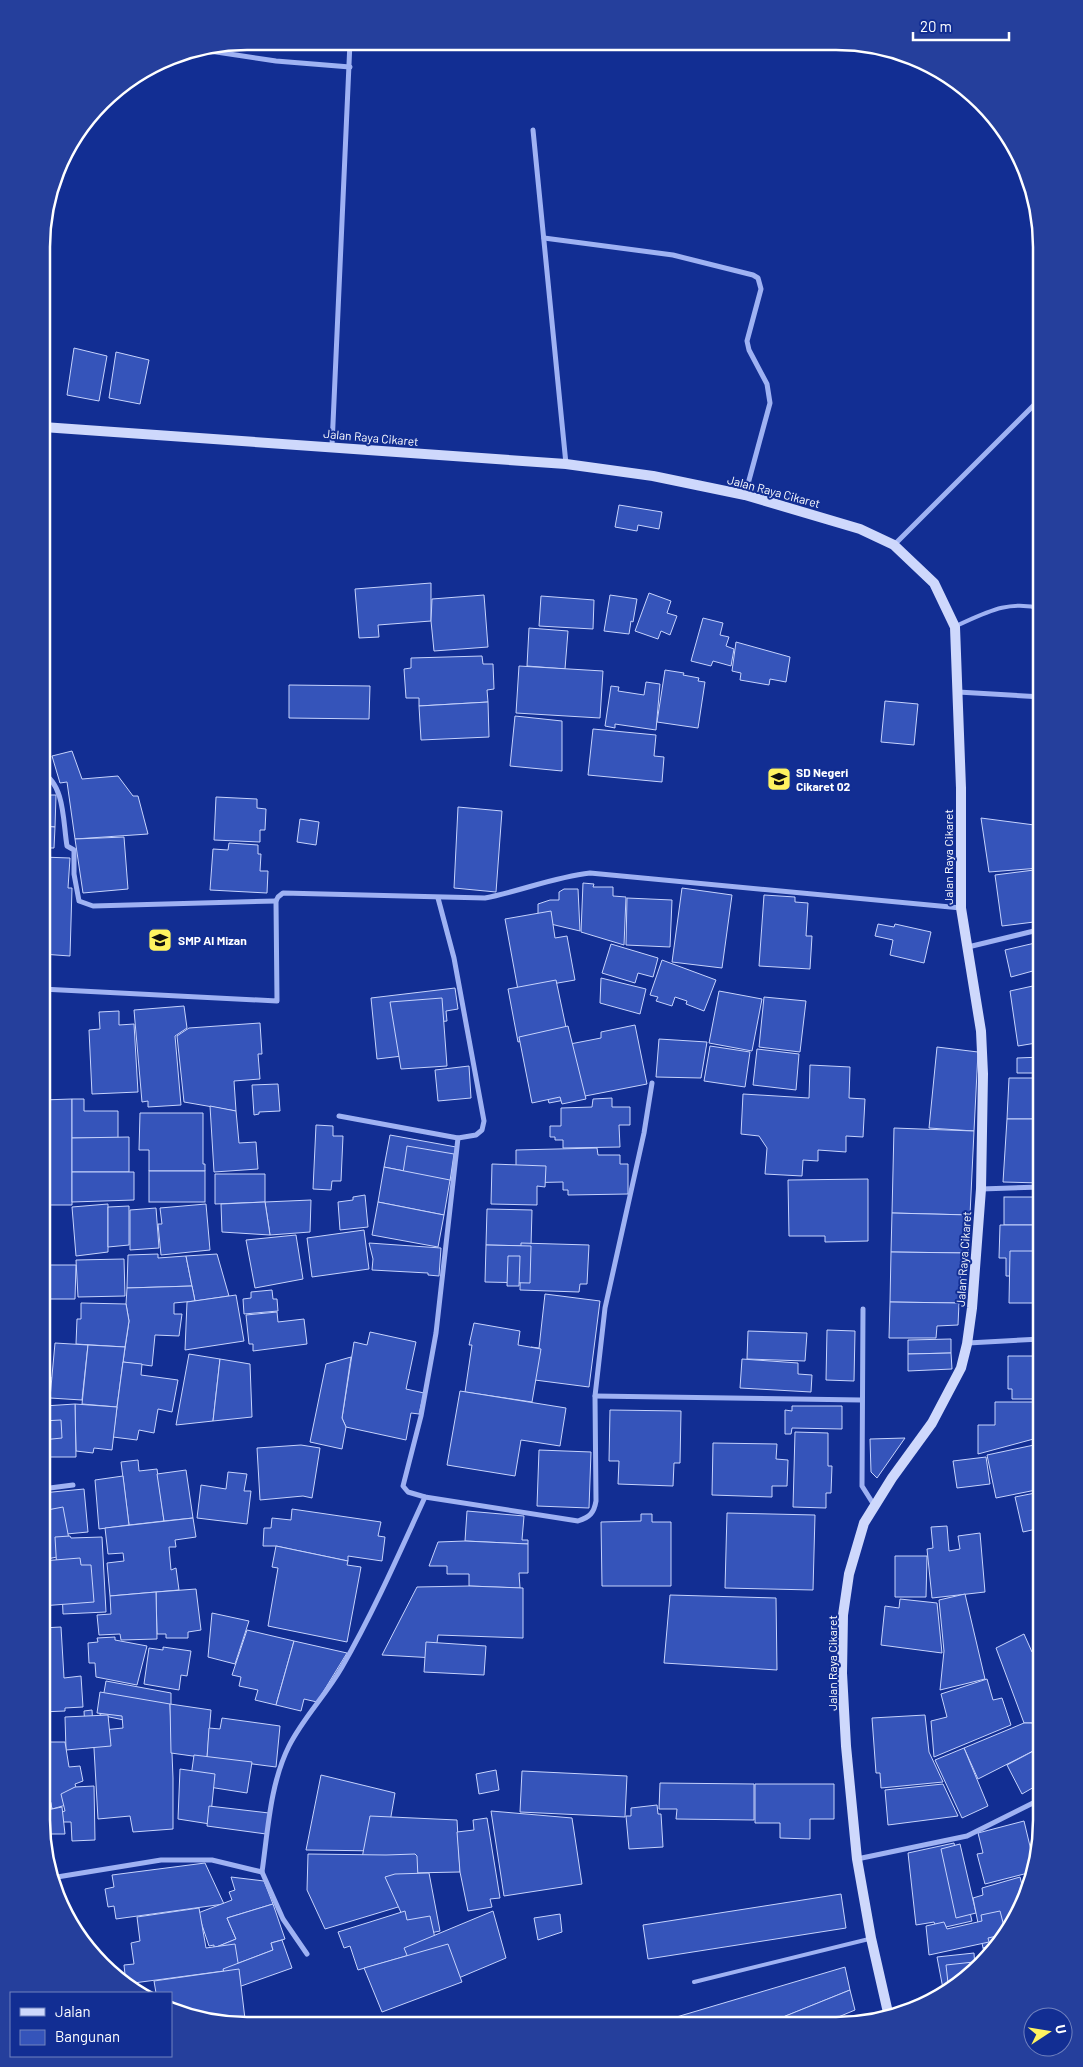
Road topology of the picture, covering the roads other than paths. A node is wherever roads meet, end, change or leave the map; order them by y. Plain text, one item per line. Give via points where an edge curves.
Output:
1 (350, 50) edge
2 (219, 52) edge
3 (350, 67) junction
4 (532, 130) dead end
5 (544, 238) junction
6 (1033, 405) edge
7 (50, 427) edge
8 (332, 446) junction
9 (566, 464) junction
10 (745, 495) junction
11 (894, 545) junction
12 (1033, 606) edge
13 (955, 627) junction
14 (958, 692) junction
15 (1033, 696) edge
16 (50, 778) edge
17 (438, 898) junction
18 (276, 901) junction
19 (960, 908) junction
20 (1033, 931) edge
21 (967, 947) junction
22 (50, 989) edge
23 (652, 1083) dead end
24 (339, 1116) dead end
25 (458, 1138) junction
26 (1033, 1187) edge
27 (981, 1189) junction
28 (863, 1309) dead end
29 (1033, 1340) edge
30 (967, 1344) junction
31 (595, 1396) junction
32 (861, 1400) junction
33 (73, 1485) dead end
34 (50, 1488) edge
35 (425, 1497) junction
36 (874, 1505) junction
37 (1033, 1803) edge
38 (857, 1859) junction
39 (262, 1872) junction
40 (58, 1877) edge
41 (871, 1938) junction
42 (307, 1954) dead end
43 (694, 1982) dead end
44 (887, 2010) edge

1 - 3 street
2 - 3 street
3 - 8 street
4 - 5 street
5 - 9 street
5 - 10 street via 673,255 758,278 761,289 747,341 767,384 770,403
6 - 11 street
7 - 8 main road, Jalan Raya Cikaret
8 - 9 main road, Jalan Raya Cikaret
9 - 10 main road, Jalan Raya Cikaret via 653,476
10 - 11 main road, Jalan Raya Cikaret via 860,528
11 - 13 main road, Jalan Raya Cikaret via 934,583
12 - 13 lane via 1010,605 988,611
13 - 14 main road, Jalan Raya Cikaret
14 - 15 street
14 - 19 main road, Jalan Raya Cikaret
16 - 18 street via 58,787 67,846 74,850 79,901 93,906
17 - 18 street via 283,894
17 - 19 street via 485,898 566,876 590,873
17 - 25 street via 454,958 484,1121 482,1130 476,1135
18 - 22 street via 277,1001
19 - 21 main road, Jalan Raya Cikaret
20 - 21 street
21 - 27 main road, Jalan Raya Cikaret via 981,1031
23 - 31 street via 605,1308
24 - 25 street
25 - 35 street via 436,1333 421,1416 403,1486 408,1492
26 - 27 street
27 - 30 main road, Jalan Raya Cikaret
28 - 32 street
29 - 30 street
30 - 36 main road, Jalan Raya Cikaret via 961,1368 932,1423
31 - 32 street
31 - 35 street via 596,1501 595,1511 588,1518 578,1520
32 - 36 street via 862,1486
33 - 34 street
35 - 39 street via 341,1668 289,1747 277,1779
36 - 38 main road, Jalan Raya Cikaret via 856,1548 843,1615 846,1746
37 - 38 street via 967,1836
38 - 41 main road, Jalan Raya Cikaret
39 - 40 street via 212,1860 161,1860
39 - 42 street via 283,1919
41 - 43 lane
41 - 44 main road, Jalan Raya Cikaret

